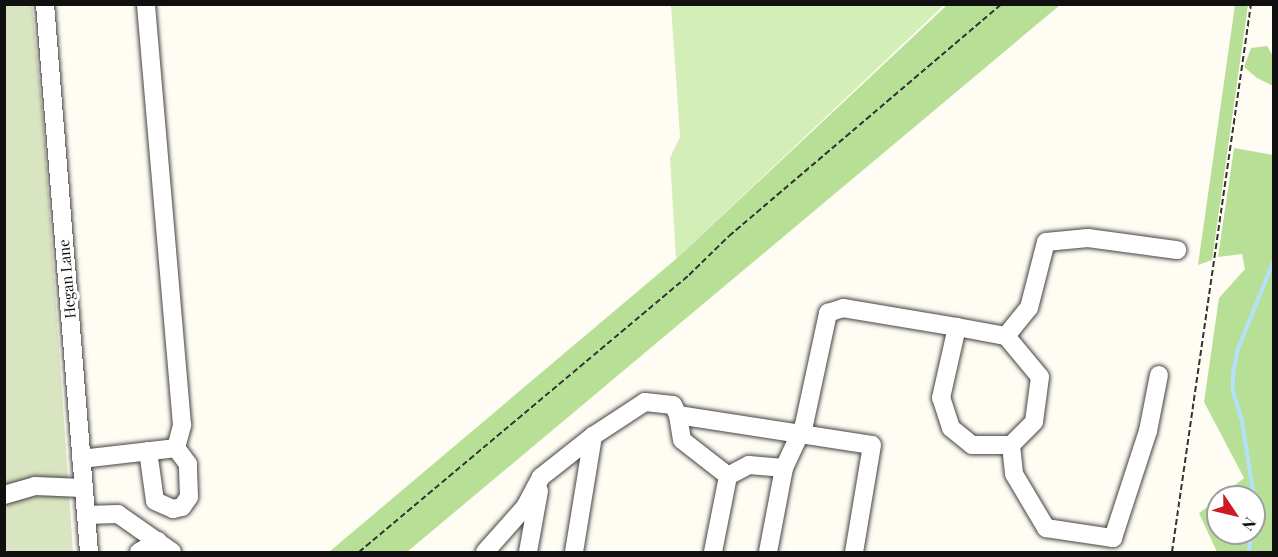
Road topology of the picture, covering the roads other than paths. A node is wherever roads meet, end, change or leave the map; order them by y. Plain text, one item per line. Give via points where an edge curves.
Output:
1 (146, 4) edge
2 (50, 5) edge
3 (1177, 250) dead end
4 (957, 327) junction
5 (1006, 336) junction
6 (1159, 375) dead end
7 (678, 415) junction
8 (800, 434) junction
9 (593, 436) junction
10 (1011, 445) junction
11 (176, 448) junction
12 (148, 451) junction
13 (81, 459) junction
14 (784, 468) junction
15 (728, 476) junction
16 (542, 477) junction
17 (83, 488) junction
18 (4, 495) edge
19 (86, 515) junction
20 (165, 547) edge
21 (89, 552) edge
22 (140, 552) edge
23 (485, 552) edge
24 (528, 552) edge
25 (574, 552) edge
26 (713, 552) edge
27 (768, 552) edge
28 (854, 552) edge

1 - 11 street via 182,425
2 - 13 street, Hegan Lane
3 - 5 street via 1088,238 1046,242 1029,308
4 - 5 street
4 - 8 street via 843,308 828,313
4 - 10 street via 941,398 951,428 972,445
5 - 10 street via 1040,377 1034,422
6 - 10 street via 1148,431 1113,538 1046,528 1014,474
7 - 8 street
7 - 9 street via 674,405 645,402
7 - 15 street via 682,440
8 - 14 street
8 - 28 street via 872,445
9 - 16 street
9 - 25 street
11 - 12 street
11 - 12 street via 188,464 189,497 182,507 173,509 155,501
12 - 13 street
13 - 17 street, Hegan Lane
14 - 15 street via 749,465
14 - 27 street
15 - 26 street
16 - 23 street via 525,507
16 - 24 street
17 - 18 street via 35,486
17 - 19 street, Hegan Lane
19 - 20 street via 118,514
19 - 21 street, Hegan Lane
20 - 22 street

